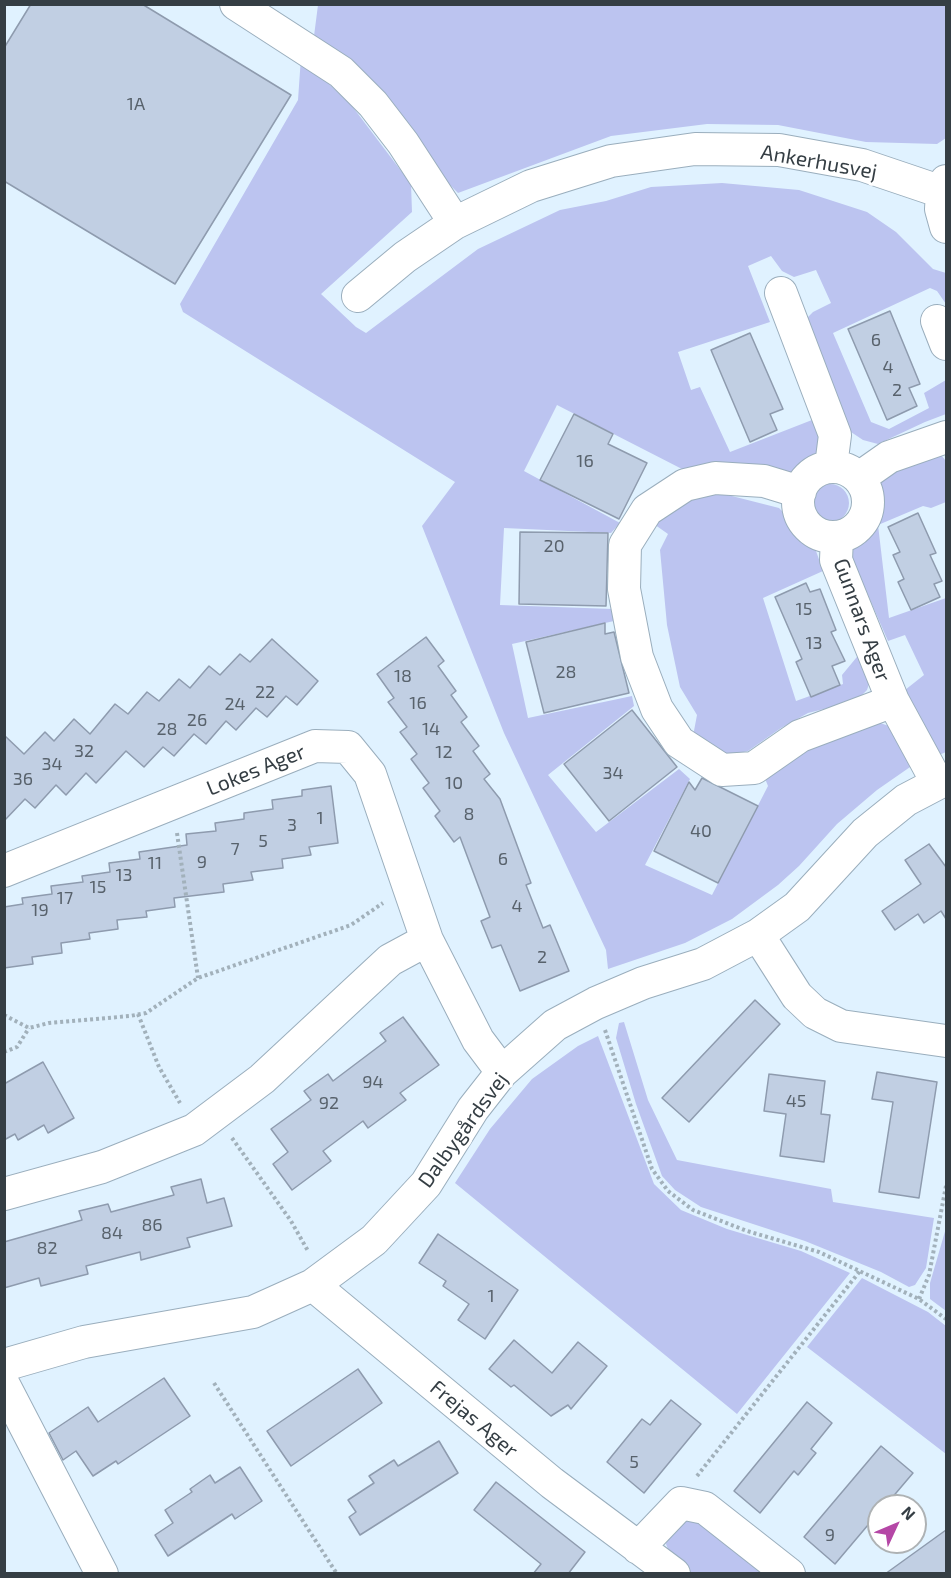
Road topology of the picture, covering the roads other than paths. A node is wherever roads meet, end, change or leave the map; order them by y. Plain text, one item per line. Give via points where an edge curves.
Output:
1 (236, 4) edge
2 (944, 187) edge
3 (455, 223) junction
4 (946, 227) edge
5 (781, 293) dead end
6 (358, 296) dead end
7 (946, 437) edge
8 (845, 472) junction
9 (800, 492) junction
10 (837, 537) junction
11 (893, 701) junction
12 (941, 781) edge
13 (4, 871) edge
14 (758, 934) junction
15 (427, 940) junction
16 (946, 1041) edge
17 (502, 1072) junction
18 (4, 1194) edge
19 (318, 1282) junction
20 (4, 1365) edge
21 (4, 1385) edge
22 (638, 1548) junction
23 (668, 1572) edge
24 (102, 1574) edge
25 (789, 1574) edge

1 - 3 street via 341,72 373,104 403,143
2 - 3 street, Ankerhusvej via 862,165 779,150 695,149 611,161 531,186
2 - 4 street via 941,209
3 - 6 street, Ankerhusvej
5 - 8 street via 835,435
7 - 8 street
8 - 9 street via 815,471 803,482
8 - 10 street via 867,494 865,518 848,534
9 - 10 street via 797,504 803,523 824,537
9 - 11 street, Gunnars Ager via 764,481 715,478 685,485 646,510 625,545 624,589 637,657 657,710 680,742 722,770 754,768 800,736
10 - 11 street, Gunnars Ager via 836,560
11 - 12 street, Gunnars Ager
12 - 14 street, Dalbygårdsvej via 906,800 865,833 797,907
13 - 15 street, Lokes Ager via 315,746 348,747 370,774
14 - 16 street via 797,996 815,1013 841,1026
14 - 17 street, Dalbygårdsvej via 703,964 643,983 555,1025
15 - 17 street, Lokes Ager via 478,1040
15 - 18 street via 390,960 262,1079 205,1122 102,1167
17 - 19 street, Dalbygårdsvej via 473,1109 426,1184 374,1240
19 - 20 street, Dalbygårdsvej via 253,1312 84,1342
19 - 22 street, Frejas Ager via 552,1483
21 - 24 street
22 - 23 street, Frejas Ager
22 - 25 street via 681,1503 705,1508

